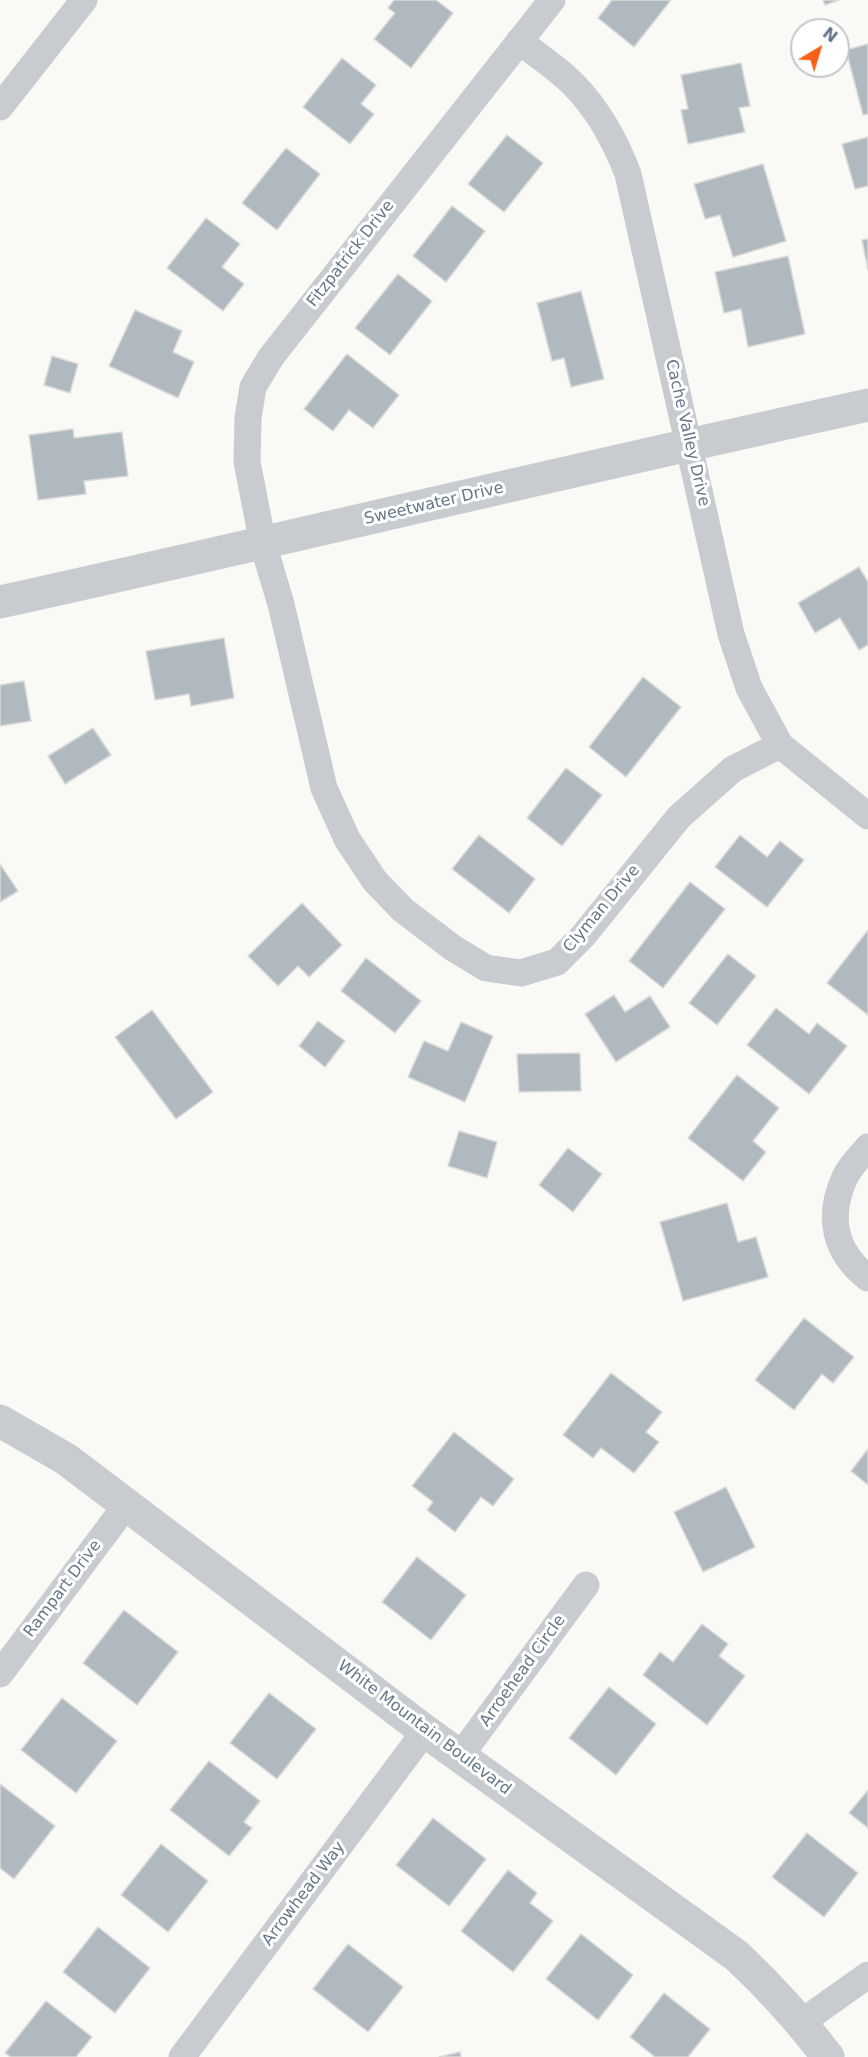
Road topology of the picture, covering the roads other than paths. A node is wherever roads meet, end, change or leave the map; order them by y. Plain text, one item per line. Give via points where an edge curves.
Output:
1 (84, 0) edge
2 (552, 0) edge
3 (519, 41) junction
4 (4, 92) edge
5 (868, 405) edge
6 (690, 444) junction
7 (263, 544) junction
8 (0, 602) edge
9 (780, 745) junction
10 (868, 816) edge
11 (868, 1147) edge
12 (868, 1278) edge
13 (0, 1421) edge
14 (127, 1504) junction
15 (586, 1585) dead end
16 (0, 1674) edge
17 (425, 1731) junction
18 (460, 1756) junction
19 (868, 1975) edge
20 (801, 2022) junction
21 (189, 2055) edge
22 (828, 2057) edge

1 - 4 street
2 - 3 street, Fitzpatrick Drive
3 - 6 street, Cache Valley Drive via 573,83 599,113 616,144 628,174
3 - 7 street, Fitzpatrick Drive via 271,357 254,387 248,418 248,462
5 - 6 street, Sweetwater Drive
6 - 7 street, Sweetwater Drive
6 - 9 street, Cache Valley Drive via 731,634 748,688
7 - 8 street, Sweetwater Drive
7 - 9 street, Clyman Drive via 324,788 347,839 375,881 403,910 486,968 521,973 557,962 583,936 679,816 733,769
9 - 10 street, Cache Valley Drive
11 - 12 street via 846,1175 835,1206 837,1238 854,1267
13 - 14 street, White Mountain Boulevard via 66,1459
14 - 16 street, Rampart Drive
14 - 17 street, White Mountain Boulevard
15 - 18 street, Arroehead Circle
17 - 18 street, White Mountain Boulevard
17 - 21 street, Arrowhead Way
18 - 20 street, White Mountain Boulevard via 737,1956
19 - 20 street
20 - 22 street, White Mountain Boulevard

